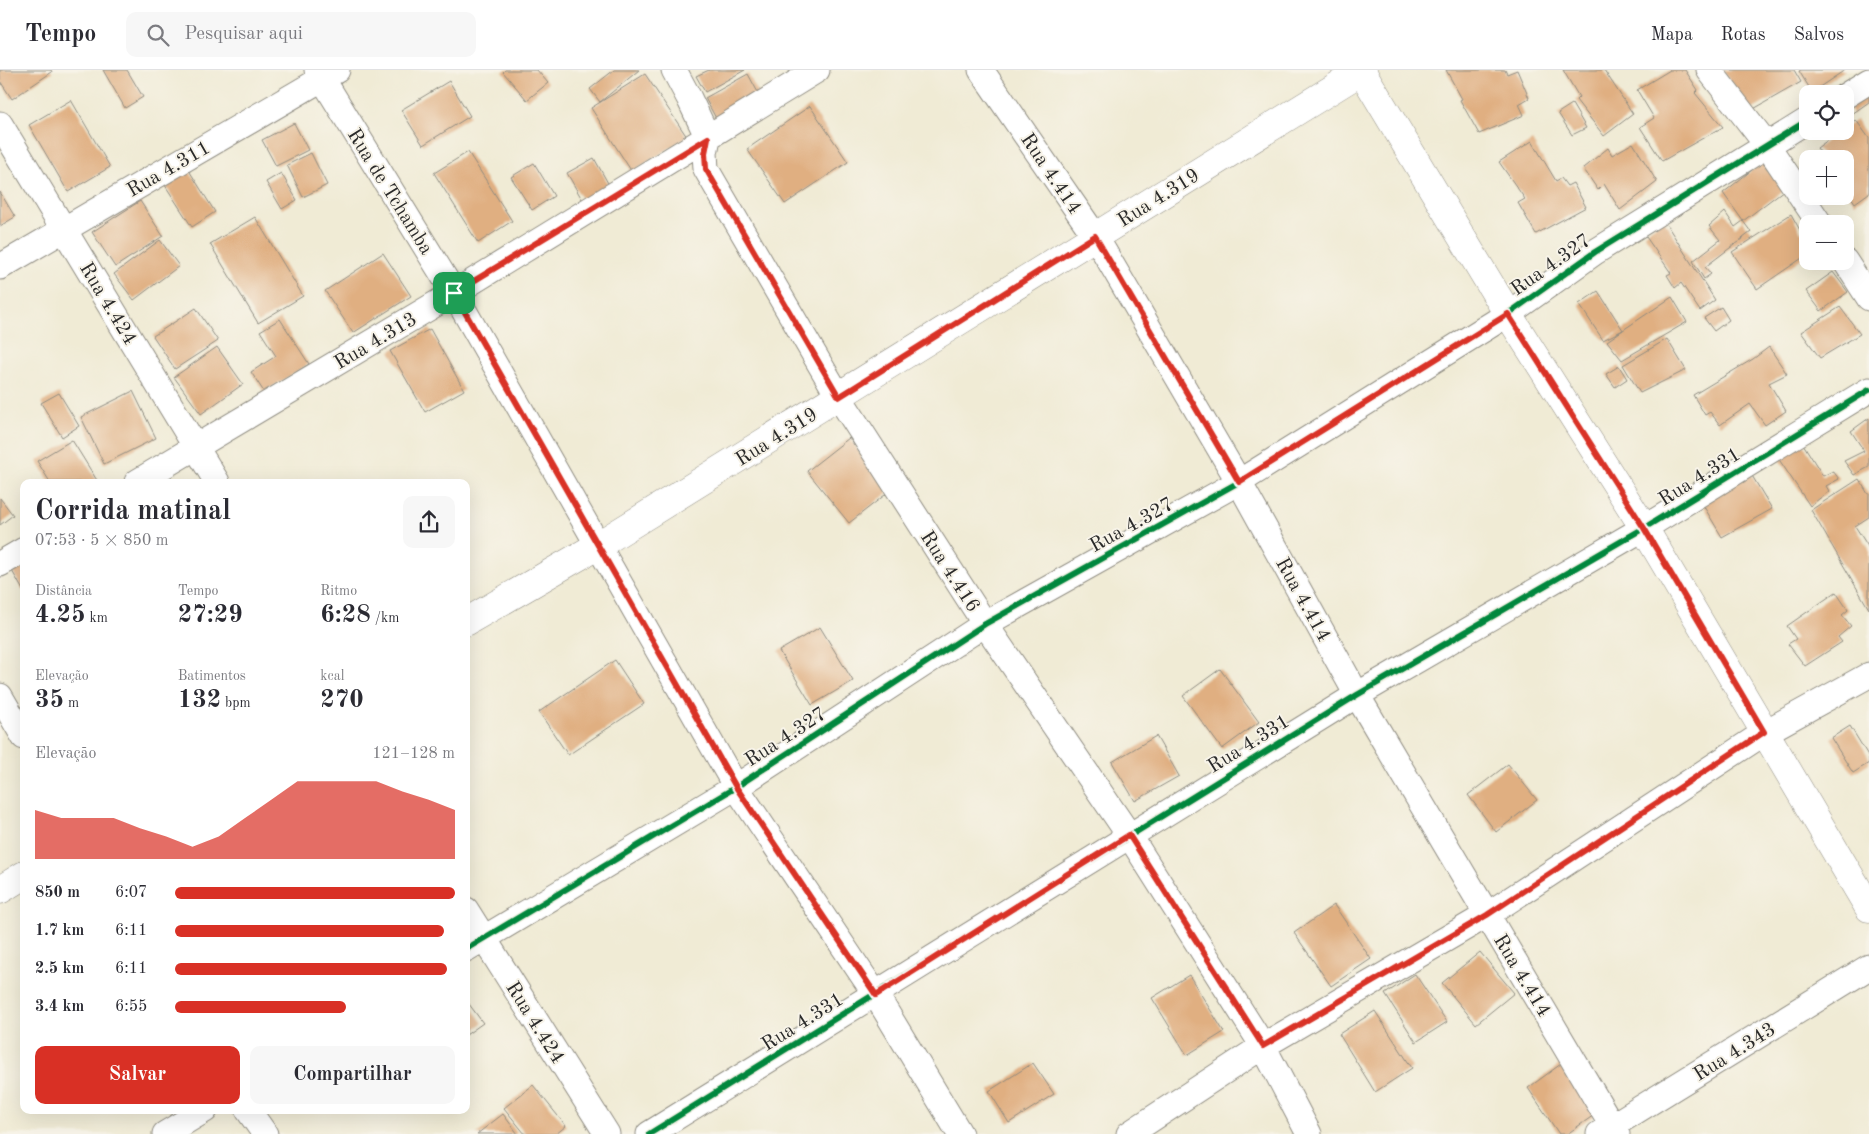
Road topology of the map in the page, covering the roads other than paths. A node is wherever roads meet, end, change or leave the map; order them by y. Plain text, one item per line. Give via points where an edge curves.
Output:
1 (674, 70) edge
2 (817, 70) edge
3 (981, 70) edge
4 (1362, 70) edge
5 (1708, 70) edge
6 (326, 73) edge
7 (1869, 81) edge
8 (1854, 90) edge
9 (0, 124) edge
10 (1799, 125) edge
11 (708, 138) junction
12 (1767, 145) junction
13 (1814, 215) edge
14 (64, 228) junction
15 (1095, 236) junction
16 (0, 267) edge
17 (1851, 270) edge
18 (454, 293) junction
19 (1869, 298) edge
20 (1508, 314) junction
21 (1869, 390) edge
22 (839, 397) junction
23 (196, 447) junction
24 (142, 479) edge
25 (215, 479) edge
26 (1239, 482) junction
27 (1644, 528) junction
28 (597, 546) junction
29 (20, 552) edge
30 (0, 564) edge
31 (470, 620) edge
32 (985, 624) junction
33 (1869, 675) edge
34 (1357, 695) junction
35 (0, 696) edge
36 (20, 730) edge
37 (1764, 732) junction
38 (736, 787) junction
39 (1129, 835) junction
40 (20, 878) edge
41 (0, 890) edge
42 (1869, 908) edge
43 (1487, 915) junction
44 (470, 925) edge
45 (475, 944) edge
46 (1869, 967) edge
47 (876, 995) junction
48 (1263, 1046) junction
49 (198, 1114) edge
50 (251, 1114) edge
51 (1610, 1131) edge
52 (165, 1134) edge
53 (265, 1134) edge
54 (607, 1134) edge
55 (649, 1134) edge
56 (960, 1134) edge
57 (1130, 1134) edge
58 (1309, 1134) edge

1 - 11 street
2 - 11 street, Rua 4.313
3 - 15 street, Rua 4.414
4 - 15 street, Rua 4.319
4 - 20 street
5 - 12 street
6 - 14 street, Rua 4.311
6 - 18 street, Rua de Tchamba
7 - 8 street
9 - 14 street, Rua 4.424
10 - 12 street, Rua 4.327
11 - 18 street, Rua 4.313
11 - 22 street, Rua 4.416 via 706,169
12 - 13 street
12 - 20 street, Rua 4.327 via 1594,252
14 - 16 street, Rua 4.311
14 - 23 street, Rua 4.424
15 - 22 street, Rua 4.319
15 - 26 street, Rua 4.414
17 - 19 street
18 - 23 street, Rua 4.313
18 - 28 street, Rua de Tchamba
20 - 26 street, Rua 4.327
20 - 27 street
21 - 27 street, Rua 4.331
22 - 28 street, Rua 4.319
22 - 32 street, Rua 4.416
23 - 24 street, Rua 4.313
23 - 25 street, Rua 4.424
26 - 32 street, Rua 4.327
26 - 34 street, Rua 4.414
27 - 34 street, Rua 4.331
27 - 37 street
28 - 31 street, Rua 4.319
28 - 38 street, Rua de Tchamba
29 - 30 street
32 - 38 street, Rua 4.327
32 - 39 street, Rua 4.416
33 - 37 street
34 - 39 street, Rua 4.331
34 - 43 street, Rua 4.414
35 - 36 street
37 - 42 street
37 - 43 street
38 - 45 street, Rua 4.327
38 - 47 street, Rua de Tchamba
39 - 47 street, Rua 4.331
39 - 48 street, Rua 4.416
40 - 41 street
43 - 48 street
43 - 51 street, Rua 4.414
44 - 45 street, Rua 4.424
45 - 54 street, Rua 4.424
46 - 51 street, Rua 4.343
47 - 55 street, Rua 4.331
47 - 56 street, Rua de Tchamba
48 - 57 street
48 - 58 street, Rua 4.416
49 - 52 street
50 - 53 street

